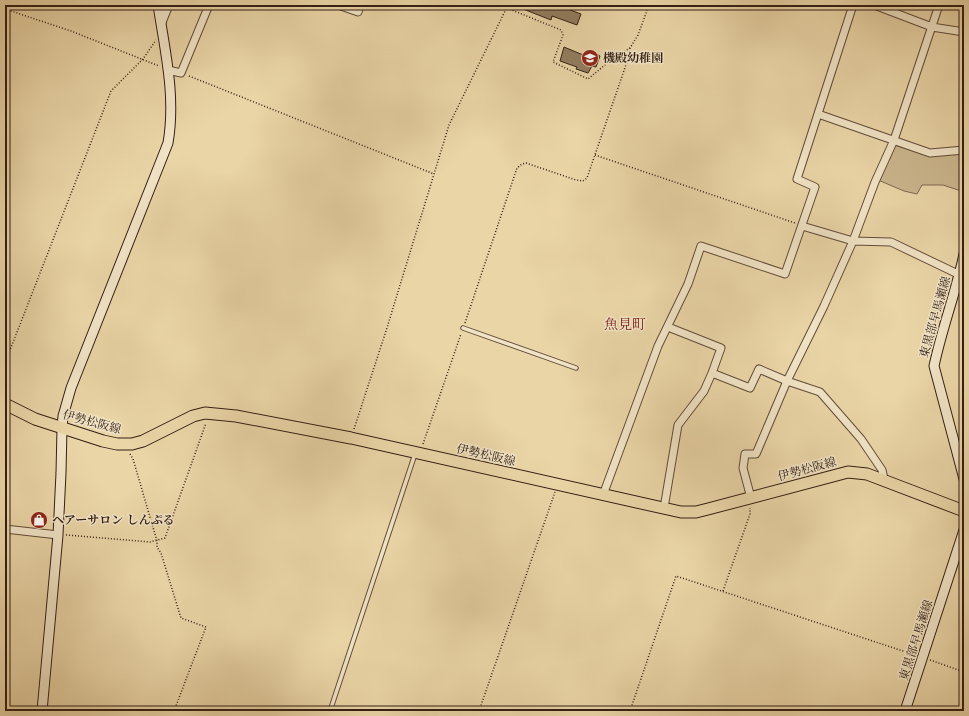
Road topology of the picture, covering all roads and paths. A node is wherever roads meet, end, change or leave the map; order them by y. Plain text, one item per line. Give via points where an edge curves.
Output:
1 (158, 5) edge
2 (169, 5) edge
3 (210, 5) edge
4 (338, 5) edge
5 (360, 5) edge
6 (508, 5) edge
7 (649, 5) edge
8 (854, 5) edge
9 (874, 5) edge
10 (939, 5) edge
11 (506, 8) junction
12 (5, 9) edge
13 (932, 26) junction
14 (162, 29) junction
15 (964, 32) edge
16 (630, 48) junction
17 (143, 59) junction
18 (168, 70) junction
19 (181, 73) junction
20 (818, 114) junction
21 (894, 140) junction
22 (964, 150) edge
23 (595, 155) junction
24 (434, 174) junction
25 (802, 226) junction
26 (853, 241) junction
27 (964, 254) edge
28 (960, 275) junction
29 (668, 327) junction
30 (463, 328) junction
31 (5, 363) edge
32 (576, 368) dead end
33 (712, 373) junction
34 (787, 381) junction
35 (5, 404) edge
36 (205, 413) junction
37 (62, 428) junction
38 (351, 438) junction
39 (124, 444) junction
40 (418, 453) junction
41 (964, 478) edge
42 (884, 479) junction
43 (557, 485) junction
44 (603, 495) junction
45 (751, 498) junction
46 (664, 508) junction
47 (964, 511) edge
48 (5, 529) edge
49 (964, 530) edge
50 (58, 535) junction
51 (157, 541) junction
52 (723, 591) junction
53 (923, 658) junction
54 (964, 672) edge
55 (42, 711) edge
56 (174, 711) edge
57 (330, 711) edge
58 (480, 711) edge
59 (630, 711) edge
60 (905, 711) edge

1 - 14 street
2 - 14 street
3 - 19 street
4 - 5 street via 358,12
6 - 11 path
7 - 16 path via 638,35
8 - 20 street
9 - 13 street
10 - 13 street
11 - 16 path via 561,30 564,35 552,62 588,79
11 - 24 path via 449,124
12 - 17 path
13 - 15 street
13 - 21 street
14 - 17 path
14 - 18 street
16 - 23 path
17 - 18 path
17 - 31 path via 111,91
18 - 19 street
18 - 37 street via 172,114 168,143 71,388
19 - 24 path
20 - 21 street
20 - 25 street via 796,179 815,187
21 - 22 street via 930,153
21 - 26 street
23 - 25 path
23 - 30 path via 587,178 583,181 530,163 517,168
24 - 38 path
25 - 26 street
25 - 29 street via 785,274 701,246 688,284
26 - 28 street via 891,242
26 - 34 street
27 - 28 street, 東黒部早馬瀬線
28 - 41 street, 東黒部早馬瀬線 via 934,366
29 - 33 street via 721,348
29 - 44 street via 658,346
30 - 32 lane
30 - 40 path
33 - 34 street via 750,388 759,369
33 - 46 street via 704,391 678,425
34 - 42 street via 820,392 861,439 882,470
34 - 45 street via 756,454 745,454 743,468
35 - 37 main road, 伊勢松阪線 via 35,419
36 - 38 main road, 伊勢松阪線 via 236,416
36 - 39 main road, 伊勢松阪線 via 193,416 143,441
36 - 51 path via 207,421 165,538
37 - 39 main road, 伊勢松阪線 via 103,441
37 - 50 street
38 - 40 main road, 伊勢松阪線
39 - 51 path via 133,459
40 - 43 main road, 伊勢松阪線
40 - 57 lane
42 - 45 main road, 伊勢松阪線 via 848,472
42 - 47 main road, 伊勢松阪線
43 - 44 main road, 伊勢松阪線
43 - 58 path
44 - 46 main road, 伊勢松阪線
45 - 46 main road, 伊勢松阪線 via 696,512
45 - 52 path via 750,514
48 - 50 street
49 - 53 street, 東黒部早馬瀬線
50 - 51 path
50 - 55 street
51 - 56 path via 181,618 206,627
52 - 53 path
52 - 59 path via 676,576
53 - 54 path
53 - 60 street, 東黒部早馬瀬線

